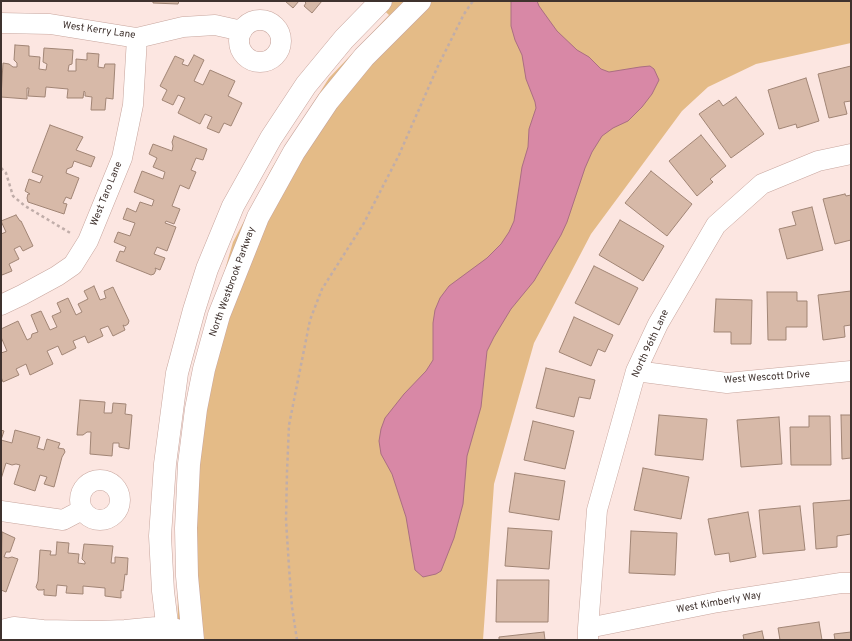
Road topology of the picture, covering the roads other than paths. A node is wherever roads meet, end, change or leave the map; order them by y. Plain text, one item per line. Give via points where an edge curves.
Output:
1 (381, 1) edge
2 (420, 1) edge
3 (1, 23) edge
4 (242, 31) dead end
5 (137, 38) junction
6 (851, 154) edge
7 (1, 305) edge
8 (636, 371) junction
9 (851, 371) edge
10 (1, 510) edge
11 (82, 510) dead end
12 (851, 583) edge
13 (1, 631) edge
14 (168, 633) edge
15 (588, 634) edge
16 (191, 639) edge

1 - 14 street via 344,39 306,85 271,138 233,206 194,310 177,373 165,464 160,536
2 - 16 street, North Westbrook Parkway via 364,57 328,102 294,152 258,217 219,314 196,409 189,464 186,544
3 - 5 street, West Kerry Lane via 50,24
4 - 5 street, West Kerry Lane via 215,25 183,27
5 - 7 street, West Taro Lane via 133,105 122,158 86,244 73,265 29,292
6 - 8 street, North 96th Lane via 818,161 762,184 716,225 658,324
8 - 9 street, West Wescott Drive via 727,383
8 - 15 street, North 96th Lane via 596,510
10 - 11 street via 63,520
12 - 15 street, West Kimberly Way via 718,602
13 - 14 street via 14,628 43,631
14 - 16 street

